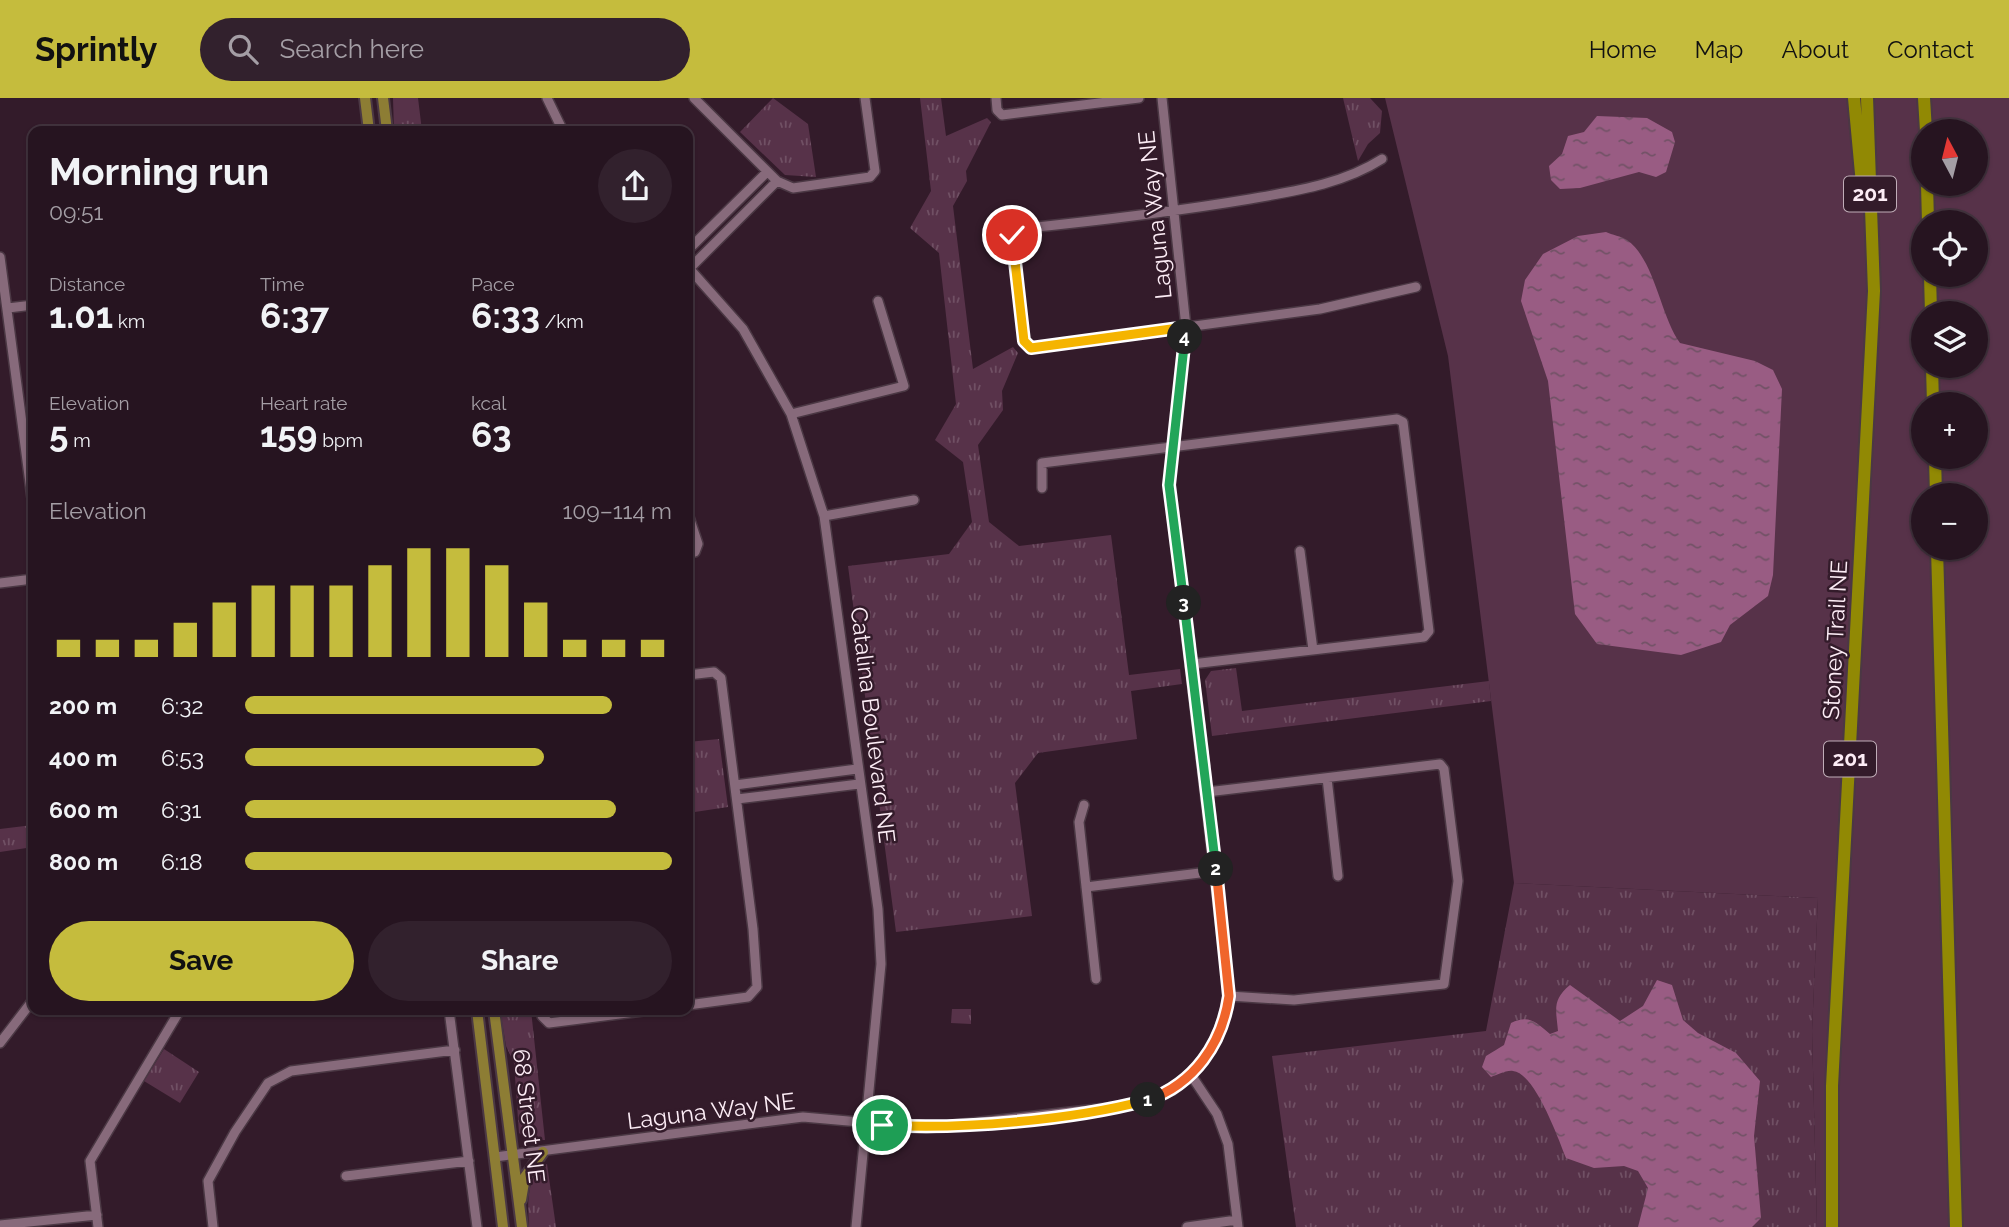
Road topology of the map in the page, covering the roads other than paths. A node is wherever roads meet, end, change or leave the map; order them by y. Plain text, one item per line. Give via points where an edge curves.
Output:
1 (365, 98) edge
2 (547, 98) edge
3 (865, 98) edge
4 (996, 98) edge
5 (1139, 98) edge
6 (1162, 98) edge
7 (1854, 98) edge
8 (1867, 98) edge
9 (1926, 98) edge
10 (696, 99) edge
11 (384, 100) edge
12 (1926, 119) edge
13 (368, 126) edge
14 (387, 126) edge
15 (561, 126) edge
16 (1382, 159) dead end
17 (767, 172) junction
18 (777, 181) junction
19 (1175, 212) junction
20 (693, 245) edge
21 (0, 257) edge
22 (693, 263) edge
23 (693, 274) edge
24 (1416, 287) dead end
25 (1874, 291) junction
26 (878, 301) dead end
27 (28, 306) edge
28 (8, 308) junction
29 (1186, 327) junction
30 (791, 414) junction
31 (1173, 445) junction
32 (28, 466) edge
33 (1042, 488) dead end
34 (914, 500) dead end
35 (824, 516) junction
36 (693, 529) edge
37 (1300, 551) dead end
38 (693, 552) edge
39 (1937, 560) edge
40 (28, 580) edge
41 (0, 583) edge
42 (1313, 650) junction
43 (1192, 664) junction
44 (693, 675) edge
45 (857, 769) junction
46 (1327, 778) junction
47 (859, 784) junction
48 (735, 785) junction
49 (1207, 792) junction
50 (737, 799) junction
51 (1084, 805) dead end
52 (1216, 871) junction
53 (1338, 876) dead end
54 (1086, 887) junction
55 (1096, 979) dead end
56 (1229, 996) junction
57 (693, 1004) edge
58 (28, 1007) edge
59 (177, 1015) edge
60 (451, 1015) edge
61 (478, 1015) edge
62 (495, 1015) edge
63 (542, 1015) edge
64 (612, 1015) edge
65 (0, 1043) edge
66 (455, 1050) junction
67 (1191, 1075) junction
68 (867, 1124) junction
69 (542, 1152) junction
70 (513, 1155) junction
71 (495, 1157) junction
72 (469, 1161) junction
73 (346, 1176) dead end
74 (519, 1209) junction
75 (97, 1215) junction
76 (1237, 1223) edge
77 (0, 1226) edge
78 (98, 1227) edge
79 (213, 1227) edge
80 (477, 1227) edge
81 (503, 1227) edge
82 (522, 1227) edge
83 (856, 1227) edge
84 (1187, 1227) edge
85 (1832, 1227) edge
86 (1956, 1227) edge

1 - 13 main road
2 - 15 street
3 - 18 street via 874,172 870,177 793,188
4 - 5 street via 1002,115
6 - 19 street, Laguna Way NE
7 - 25 highway
8 - 25 highway, Stoney Trail NE / 201
9 - 12 highway
10 - 17 street
11 - 14 main road
16 - 19 street via 1342,178
17 - 18 street
17 - 20 street
18 - 22 street
19 - 29 street, Laguna Way NE
19 - 29 street via 1018,229 1012,235 1024,341 1031,348
21 - 28 street
23 - 30 street, Catalina Boulevard NE via 743,329
24 - 29 street via 1320,309
25 - 85 highway, Stoney Trail NE / 201 via 1832,1086
26 - 30 street via 904,386
27 - 28 street
28 - 32 street
29 - 31 street, Laguna Way NE
30 - 35 street, Catalina Boulevard NE
31 - 33 street via 1042,463
31 - 42 street via 1397,419 1403,422 1429,631 1424,637
31 - 43 street, Laguna Way NE via 1170,497
34 - 35 street
35 - 45 street, Catalina Boulevard NE
36 - 38 street via 698,544
37 - 42 street
39 - 86 highway
40 - 41 street
42 - 43 street
43 - 49 street, Laguna Way NE
44 - 48 street via 714,672 721,678
45 - 47 street, Catalina Boulevard NE
45 - 48 street
46 - 49 street
46 - 53 street
46 - 56 street via 1440,764 1444,769 1458,881 1444,984 1294,1000
47 - 50 street
47 - 68 street, Catalina Boulevard NE via 878,908 881,964
48 - 50 street
49 - 52 street, Laguna Way NE
50 - 57 street via 757,987 748,997
51 - 54 street via 1079,822
52 - 54 street
52 - 56 street, Laguna Way NE
54 - 55 street
56 - 67 street, Laguna Way NE via 1210,1050
58 - 65 street
59 - 75 street via 90,1161
60 - 66 street
61 - 71 main road, 68 Street NE
62 - 70 main road, 68 Street NE
63 - 64 street via 549,1023
66 - 72 street
66 - 79 street via 291,1071 268,1083 208,1181
67 - 68 street, Laguna Way NE via 1173,1090 1124,1106 927,1128
67 - 76 street via 1217,1114 1228,1144
68 - 69 street, Laguna Way NE via 803,1118
68 - 83 street, Catalina Boulevard NE
69 - 70 street, Laguna Way NE
69 - 74 main road via 525,1177
70 - 71 street, Laguna Way NE
70 - 74 main road, 68 Street NE
71 - 81 main road, 68 Street NE
72 - 73 street
72 - 80 street
74 - 82 main road, 68 Street NE
75 - 77 street
75 - 78 street
76 - 84 street

